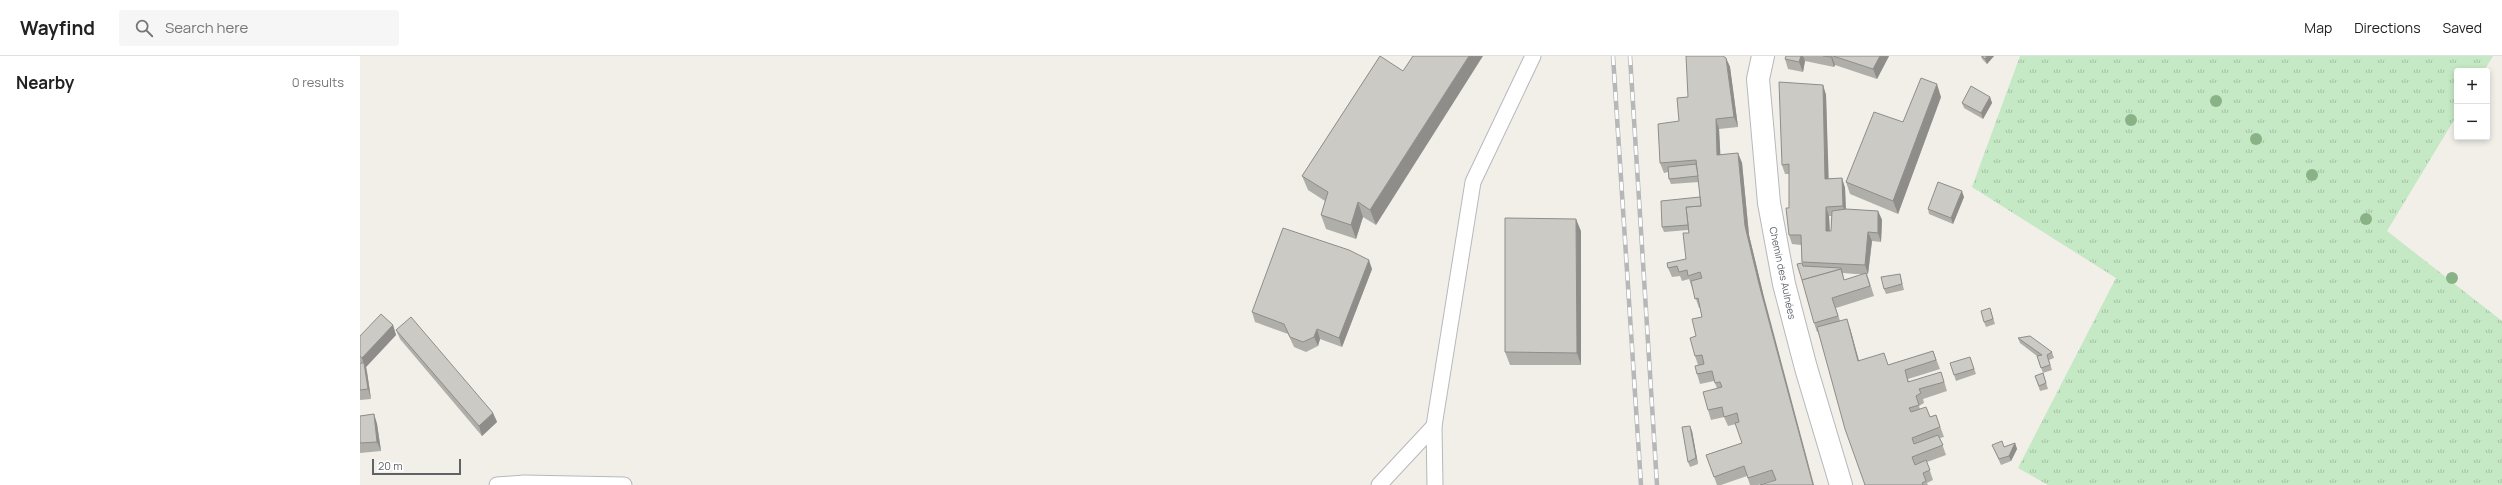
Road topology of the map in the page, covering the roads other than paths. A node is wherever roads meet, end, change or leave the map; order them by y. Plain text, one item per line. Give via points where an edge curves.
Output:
1 (1533, 56) edge
2 (1763, 56) edge
3 (1434, 426) junction
4 (497, 485) edge
5 (624, 485) edge
6 (1379, 485) edge
7 (1434, 485) edge
8 (1841, 485) edge

1 - 3 lane via 1473,182
2 - 8 street, Chemin des Aulnées via 1758,79 1769,203 1784,284
3 - 6 lane
3 - 7 lane
4 - 5 lane

